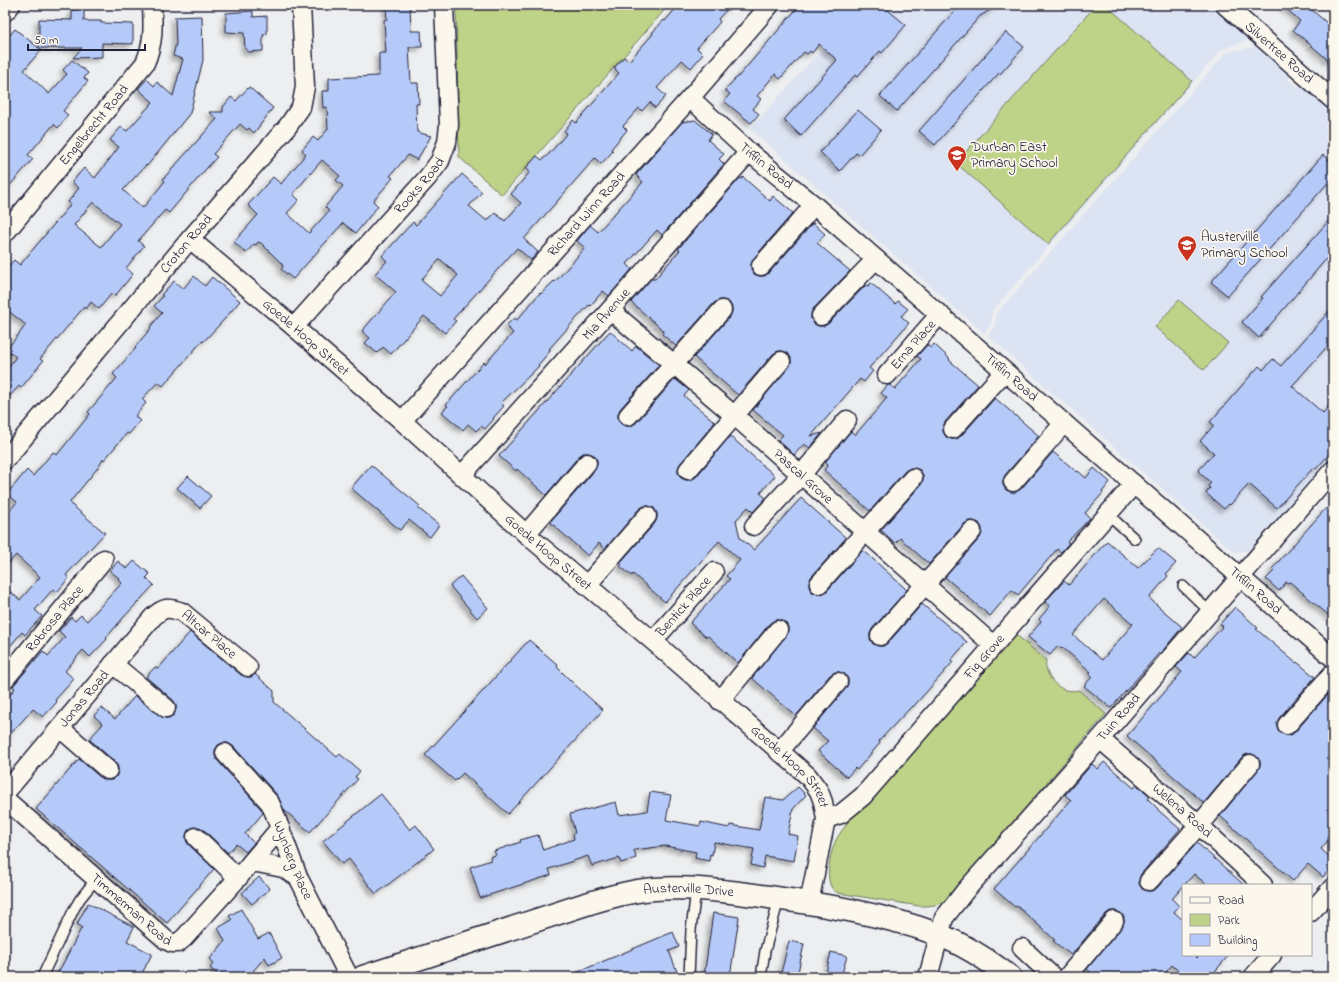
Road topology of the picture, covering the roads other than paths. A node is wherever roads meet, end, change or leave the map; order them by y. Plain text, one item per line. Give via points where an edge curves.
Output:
1 (11, 5) edge
2 (152, 5) edge
3 (301, 5) edge
4 (444, 5) edge
5 (770, 5) edge
6 (1225, 5) edge
7 (5, 12) edge
8 (690, 98) junction
9 (1333, 100) edge
10 (749, 152) junction
11 (814, 205) junction
12 (5, 233) edge
13 (190, 239) junction
14 (876, 258) junction
15 (761, 266) dead end
16 (610, 310) junction
17 (722, 310) dead end
18 (940, 314) junction
19 (821, 316) dead end
20 (294, 327) junction
21 (781, 362) dead end
22 (673, 364) junction
23 (1004, 372) junction
24 (886, 375) dead end
25 (628, 416) dead end
26 (735, 416) junction
27 (847, 420) dead end
28 (402, 422) junction
29 (1064, 423) junction
30 (953, 429) dead end
31 (5, 460) edge
32 (587, 463) dead end
33 (688, 470) dead end
34 (1333, 470) edge
35 (462, 475) junction
36 (801, 475) junction
37 (913, 478) dead end
38 (1013, 482) dead end
39 (1134, 484) junction
40 (1108, 514) junction
41 (647, 516) dead end
42 (754, 526) dead end
43 (865, 531) junction
44 (972, 531) dead end
45 (526, 534) junction
46 (1135, 539) dead end
47 (104, 559) dead end
48 (714, 572) dead end
49 (1241, 576) junction
50 (819, 584) dead end
51 (926, 584) junction
52 (587, 585) junction
53 (1184, 586) dead end
54 (166, 608) joint
55 (1210, 612) junction
56 (778, 630) dead end
57 (880, 636) dead end
58 (653, 641) junction
59 (993, 645) junction
60 (1333, 658) edge
61 (113, 664) junction
62 (248, 667) dead end
63 (1333, 673) edge
64 (5, 679) edge
65 (838, 682) dead end
66 (720, 701) junction
67 (166, 708) dead end
68 (1287, 725) dead end
69 (60, 728) junction
70 (1100, 739) junction
71 (779, 752) junction
72 (225, 753) dead end
73 (1250, 764) dead end
74 (108, 770) dead end
75 (5, 793) edge
76 (5, 799) edge
77 (826, 819) junction
78 (1199, 825) junction
79 (280, 828) junction
80 (196, 838) dead end
81 (252, 862) junction
82 (298, 877) junction
83 (238, 878) junction
84 (96, 879) junction
85 (1149, 881) dead end
86 (1262, 884) edge
87 (1333, 888) edge
88 (696, 890) junction
89 (779, 899) junction
90 (809, 903) junction
91 (1312, 911) edge
92 (1114, 921) dead end
93 (939, 935) junction
94 (1022, 948) dead end
95 (1271, 956) edge
96 (42, 977) edge
97 (349, 977) edge
98 (363, 977) edge
99 (689, 977) edge
100 (761, 977) edge
101 (928, 977) edge
102 (1010, 977) edge
103 (1053, 977) edge
104 (1067, 977) edge
105 (1253, 977) edge

1 - 7 street
2 - 12 street, Engelbrecht Road via 153,35 151,50 145,63
3 - 13 street, Croton Road via 305,87 301,106 288,126
4 - 20 street, Rooks Road via 449,125 447,142 440,161
5 - 8 street, Richard Winn Road
6 - 9 street, Silvertree Road
8 - 10 street, Tifflin Road
8 - 28 street, Richard Winn Road
10 - 11 street, Tifflin Road
10 - 16 street, Mia Avenue
11 - 14 street, Tifflin Road
11 - 15 street
13 - 20 street, Goede Hoop Street
13 - 31 street, Croton Road
14 - 18 street, Tifflin Road
14 - 19 street
16 - 22 street, Pascal Grove
16 - 35 street, Mia Avenue
17 - 22 street
18 - 23 street, Tifflin Road
18 - 24 street, Erna Place
20 - 28 street, Goede Hoop Street
21 - 26 street
22 - 25 street
22 - 26 street, Pascal Grove
23 - 29 street, Tifflin Road
23 - 30 street
26 - 33 street
26 - 36 street, Pascal Grove
27 - 36 street
28 - 35 street, Goede Hoop Street
29 - 38 street
29 - 39 street, Tifflin Road
32 - 45 street
34 - 49 street, Tuin Road
35 - 45 street, Goede Hoop Street
36 - 42 street
36 - 43 street, Pascal Grove
37 - 43 street
39 - 40 street, Fig Grove
39 - 49 street, Tifflin Road
40 - 46 lane
40 - 59 street, Fig Grove
41 - 52 street
43 - 50 street
43 - 51 street, Pascal Grove
44 - 51 street
45 - 52 street, Goede Hoop Street
47 - 64 street, Robrosa Place
48 - 58 street, Bentick Place
49 - 55 street, Tuin Road
49 - 60 street, Tifflin Road
51 - 57 street
51 - 59 street, Pascal Grove
52 - 58 street, Goede Hoop Street
53 - 55 lane
54 - 61 street, Jonas Road via 153,617
54 - 62 street, Altcar Place via 182,612
55 - 70 street, Tuin Road
56 - 66 street
58 - 66 street, Goede Hoop Street
59 - 77 street, Fig Grove via 863,796 841,814
61 - 67 street
61 - 69 street, Jonas Road
63 - 68 street
65 - 71 street
66 - 71 street, Goede Hoop Street
69 - 74 street
69 - 75 street, Jonas Road
70 - 78 street, Welena Road
70 - 93 street, Tuin Road via 965,891 944,918
71 - 77 street, Goede Hoop Street via 808,776 819,791 824,802
72 - 79 street, Wynberg Place via 270,803
73 - 78 street
76 - 84 street, Timmerman Road
77 - 90 street, Goede Hoop Street
78 - 85 street
78 - 86 street, Welena Road
79 - 81 street, Timmerman Road
79 - 82 street, Wynberg Place
80 - 83 street
81 - 82 street via 283,868
81 - 83 street, Timmerman Road
82 - 97 street, Wynberg Place
83 - 84 street, Timmerman Road via 178,943 166,940
84 - 96 lane via 80,899
87 - 91 street
88 - 89 street, Austerville Drive
88 - 98 street, Austerville Drive via 654,889 616,896 575,907
88 - 99 lane
89 - 90 street, Austerville Drive
89 - 100 lane
90 - 93 street, Austerville Drive via 906,924
92 - 104 street
93 - 101 street, Tuin Road
93 - 102 street, Austerville Drive via 976,954
94 - 103 street
95 - 105 street

